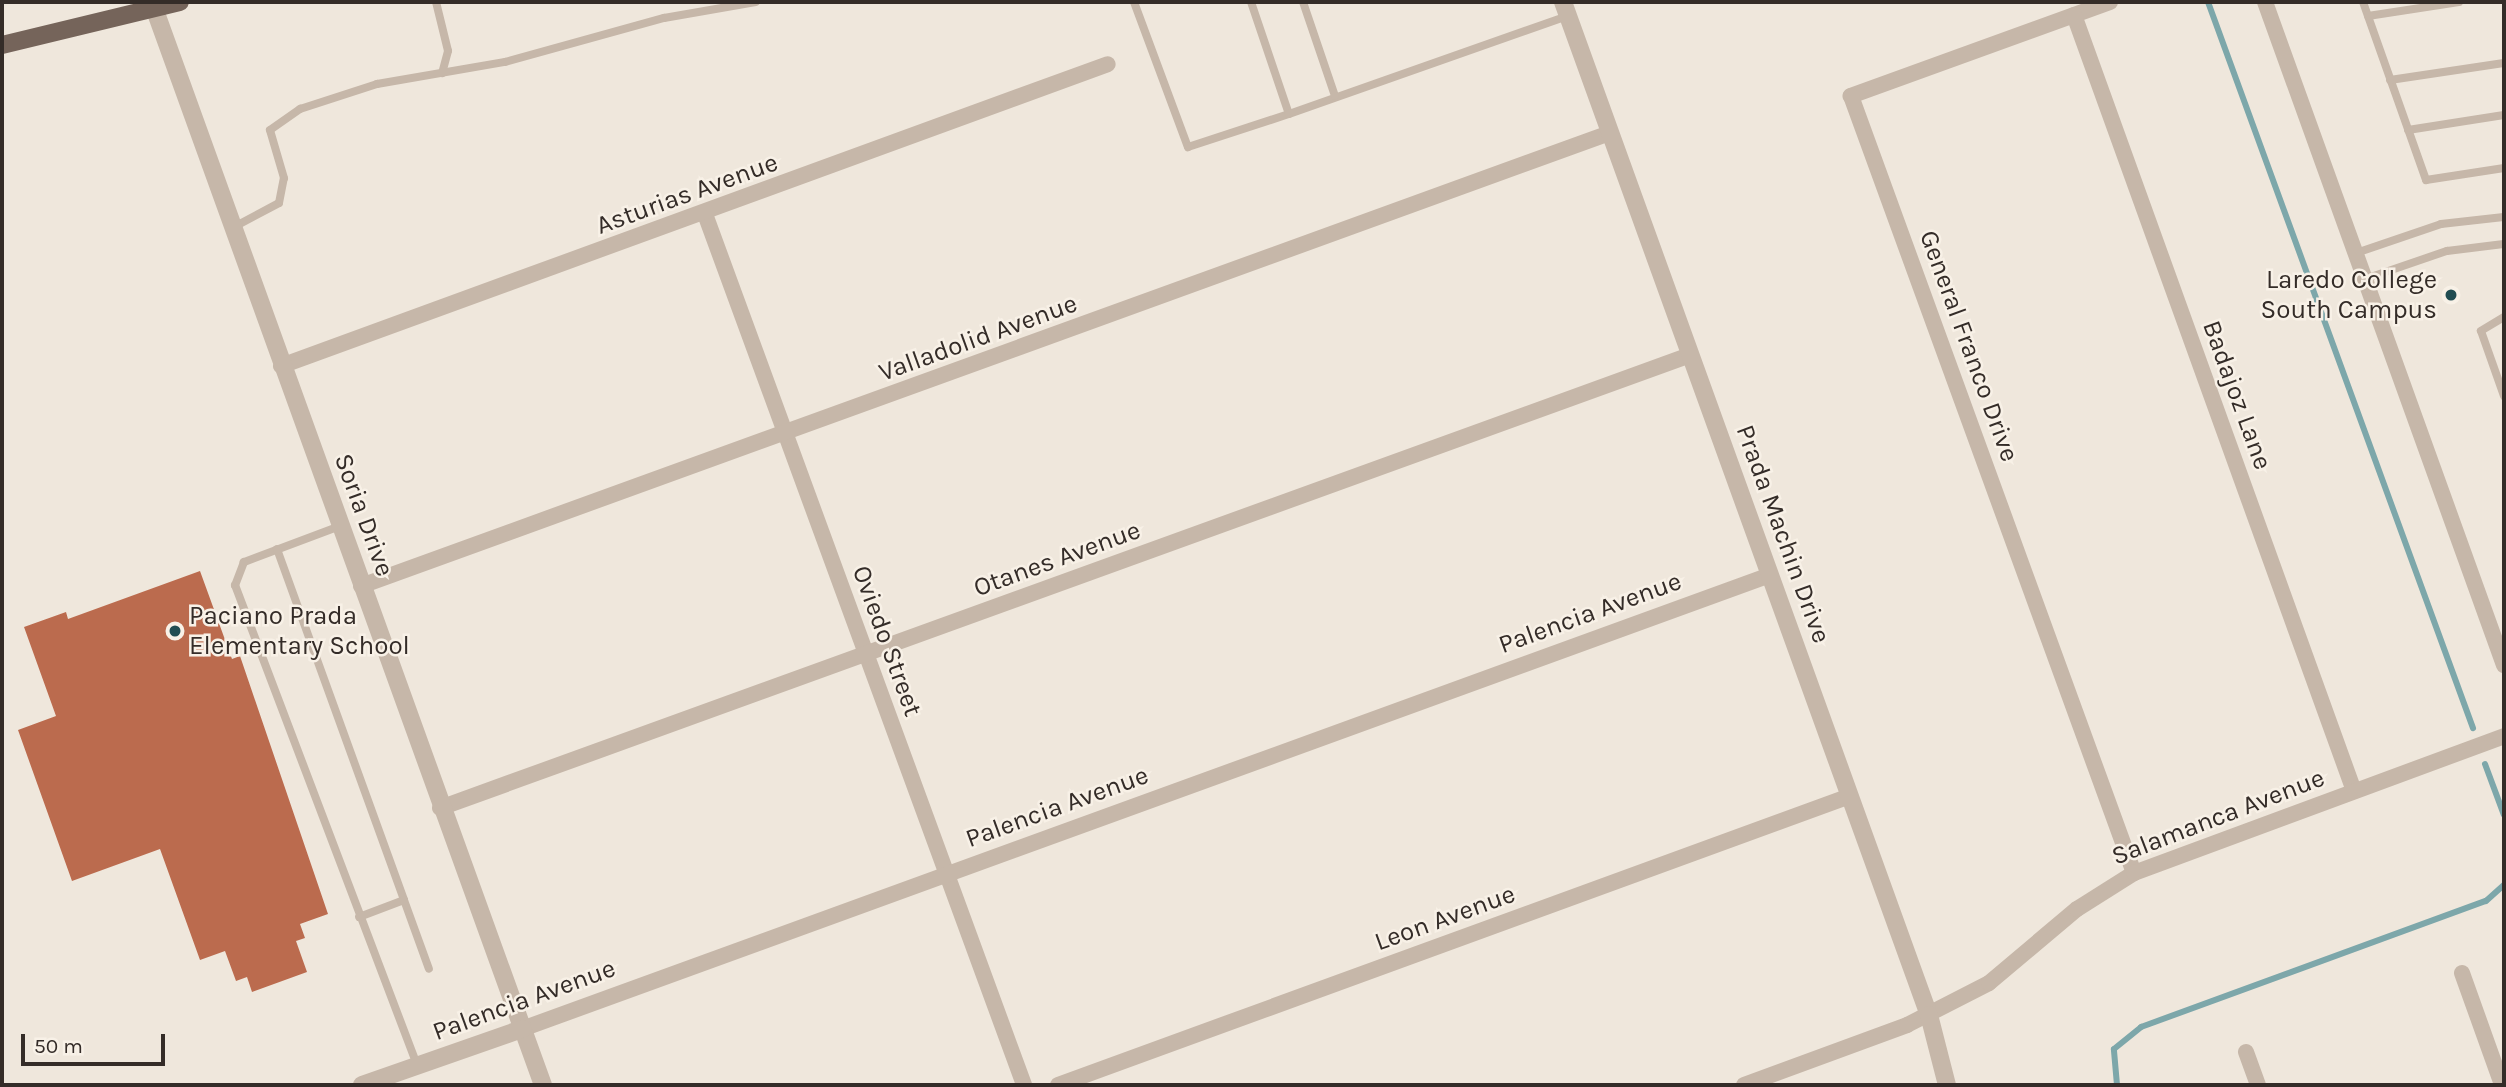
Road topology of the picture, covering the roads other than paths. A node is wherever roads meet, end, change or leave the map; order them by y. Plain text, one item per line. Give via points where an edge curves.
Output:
1 (180, 2) edge
2 (436, 2) edge
3 (756, 2) edge
4 (1134, 2) edge
5 (1251, 2) edge
6 (1303, 2) edge
7 (2110, 2) edge
8 (2265, 2) edge
9 (2362, 2) edge
10 (2459, 2) edge
11 (153, 5) edge
12 (1565, 9) edge
13 (2074, 15) junction
14 (2368, 16) junction
15 (2, 45) edge
16 (2504, 63) edge
17 (1108, 64) dead end
18 (442, 73) junction
19 (2390, 80) junction
20 (1335, 96) junction
21 (1289, 114) junction
22 (2504, 115) edge
23 (2408, 130) junction
24 (1610, 133) junction
25 (2504, 168) edge
26 (705, 214) junction
27 (2504, 217) edge
28 (232, 228) junction
29 (2504, 244) edge
30 (2356, 253) junction
31 (2365, 279) junction
32 (2504, 317) edge
33 (1690, 355) junction
34 (281, 366) junction
35 (2502, 379) edge
36 (2504, 396) edge
37 (786, 434) junction
38 (340, 526) junction
39 (277, 549) junction
40 (1770, 575) junction
41 (361, 586) junction
42 (866, 655) junction
43 (2504, 665) edge
44 (2504, 736) edge
45 (2354, 791) junction
46 (1850, 796) junction
47 (440, 808) junction
48 (2134, 873) junction
49 (947, 876) junction
50 (404, 900) junction
51 (359, 917) junction
52 (429, 968) dead end
53 (2462, 973) dead end
54 (1929, 1015) junction
55 (522, 1029) junction
56 (2246, 1052) dead end
57 (417, 1066) junction
58 (362, 1085) edge
59 (543, 1085) edge
60 (1024, 1085) edge
61 (1058, 1085) edge
62 (1744, 1085) edge
63 (1947, 1085) edge
64 (2258, 1085) edge
65 (2502, 1085) edge

1 - 11 main road
2 - 18 lane via 448,51
3 - 18 lane
4 - 21 lane via 1188,148
5 - 21 lane
6 - 20 lane
7 - 13 street, General Franco Drive
8 - 30 street
9 - 14 lane
10 - 14 lane
11 - 15 main road
11 - 28 street, Soria Drive
12 - 20 lane
12 - 24 street, Prada Machin Drive
13 - 45 street, Badajoz Lane
13 - 48 street, General Franco Drive via 1851,96
14 - 19 lane
16 - 19 lane
17 - 26 street, Asturias Avenue
18 - 28 lane via 337,95 280,120 270,130 284,178 279,203
19 - 23 lane
20 - 21 lane
22 - 23 lane
23 - 25 lane via 2426,180
24 - 33 street, Prada Machin Drive
24 - 37 street, Valladolid Avenue
26 - 34 street, Asturias Avenue
26 - 37 street, Oviedo Street
27 - 30 lane via 2441,224
28 - 34 street, Soria Drive
29 - 31 lane via 2447,251
30 - 31 street
31 - 43 street
32 - 35 lane via 2482,331
33 - 40 street, Prada Machin Drive
33 - 42 street, Otanes Avenue
34 - 38 street, Soria Drive
35 - 36 lane
37 - 41 street, Valladolid Avenue
37 - 42 street, Oviedo Street
38 - 39 lane
38 - 41 street, Soria Drive
39 - 50 lane
39 - 51 lane via 244,562 235,585
40 - 46 street, Prada Machin Drive
40 - 49 street, Palencia Avenue
41 - 47 street, Soria Drive
42 - 47 street, Otanes Avenue
42 - 49 street, Oviedo Street
44 - 45 street, Salamanca Avenue
45 - 48 street, Salamanca Avenue
46 - 54 street, Prada Machin Drive
46 - 61 street, Leon Avenue
47 - 55 street, Soria Drive
48 - 54 street, Salamanca Avenue via 2085,903 1989,983
49 - 55 street, Palencia Avenue
49 - 60 street, Oviedo Street
50 - 51 lane
50 - 52 lane
51 - 57 lane
53 - 65 street
54 - 62 street, Salamanca Avenue
54 - 63 street, Prada Machin Drive
55 - 57 street, Palencia Avenue
55 - 59 street, Soria Drive
56 - 64 street
57 - 58 street, Palencia Avenue

